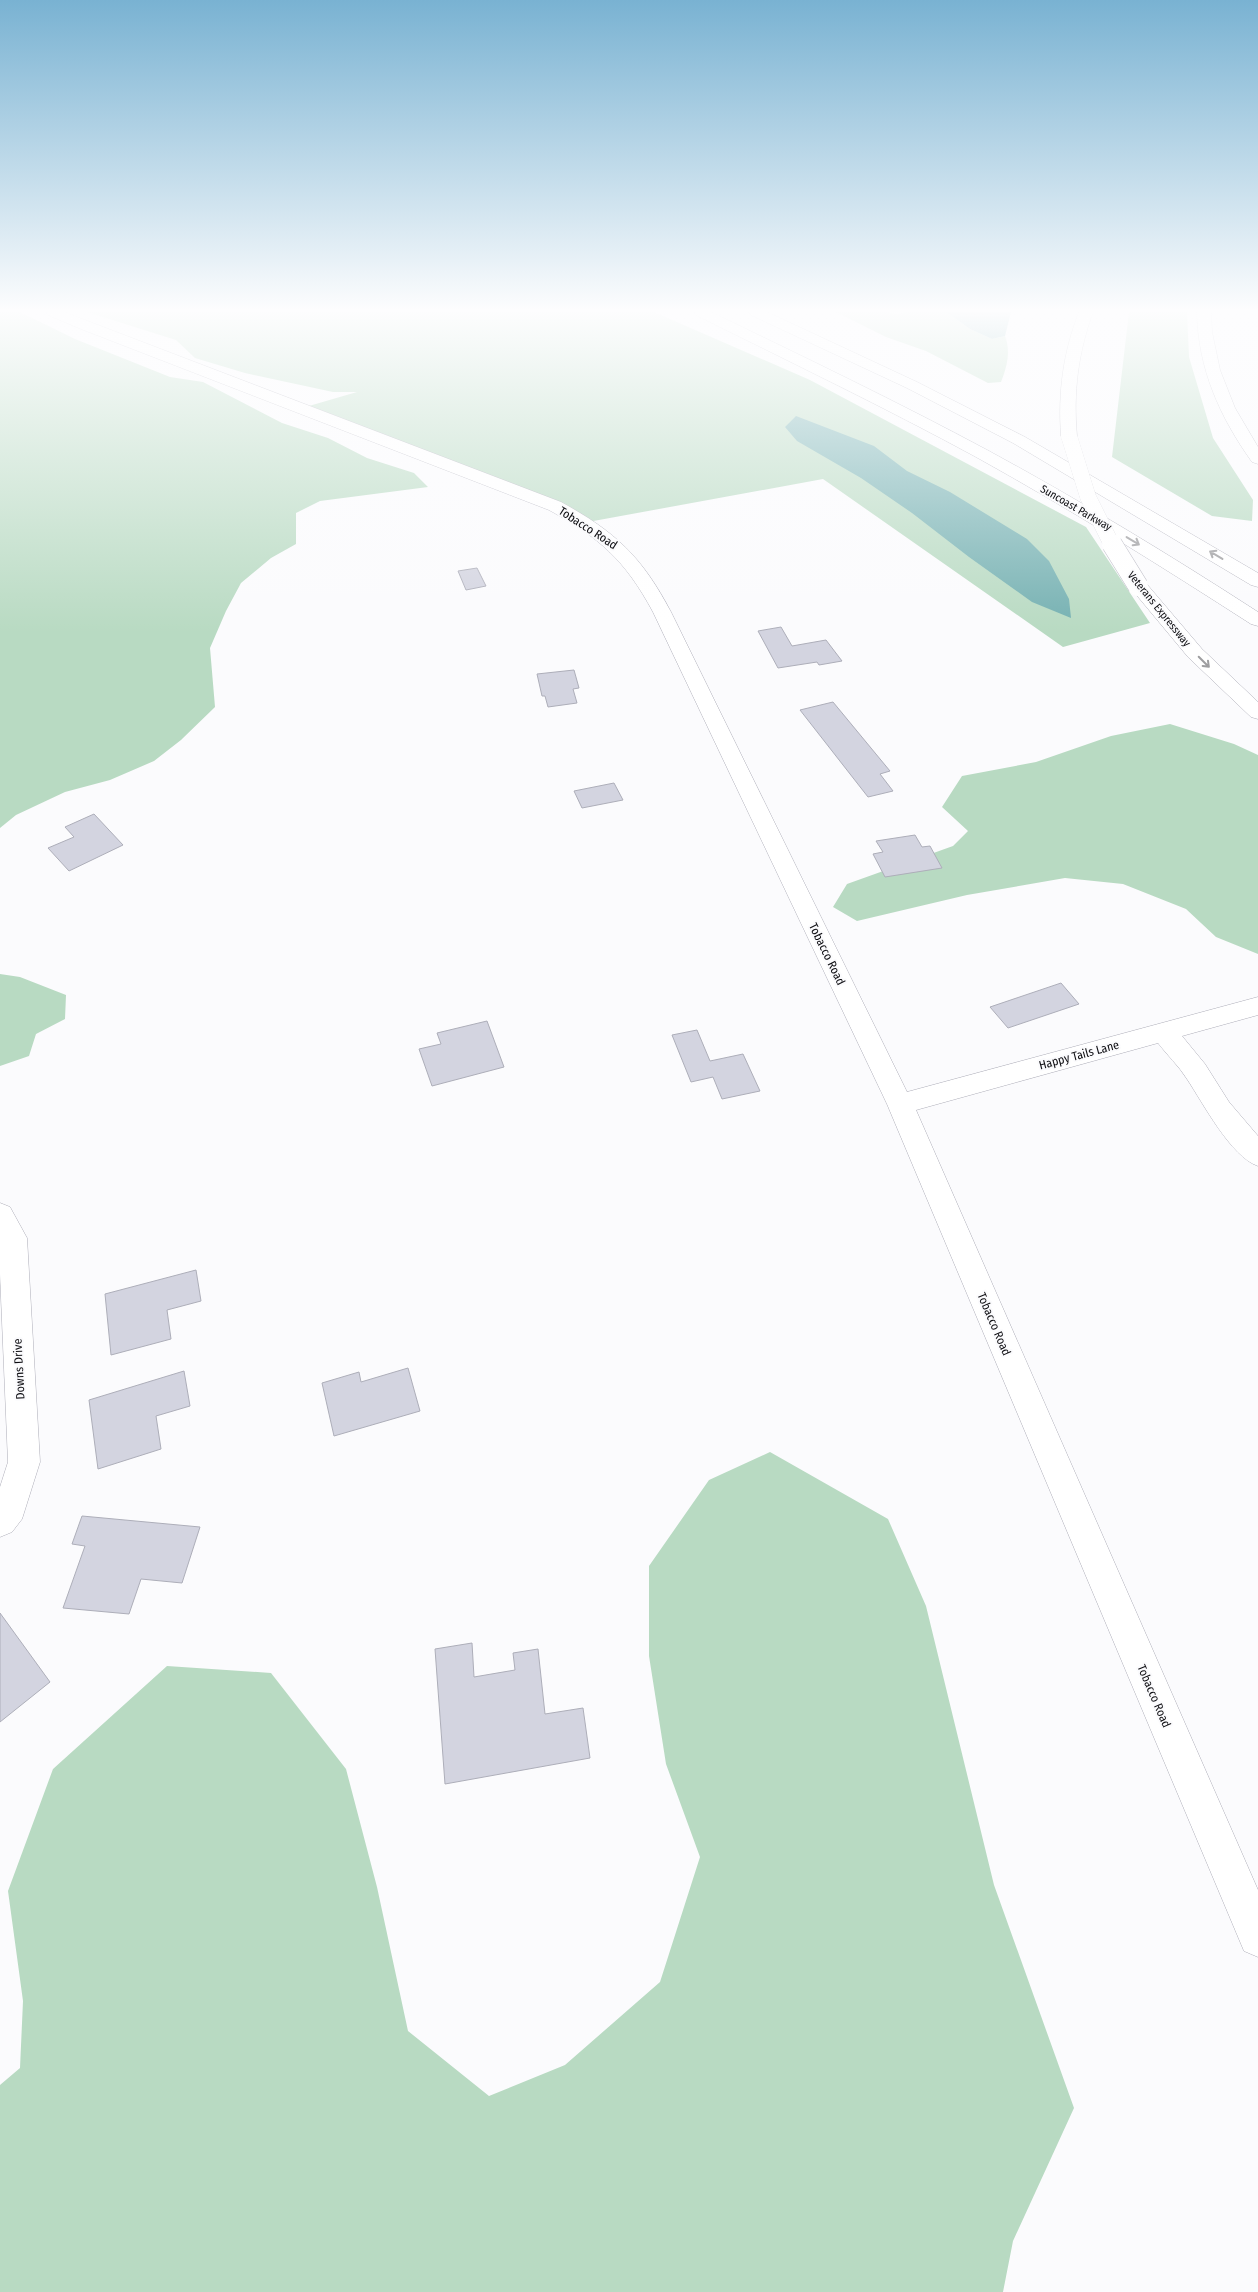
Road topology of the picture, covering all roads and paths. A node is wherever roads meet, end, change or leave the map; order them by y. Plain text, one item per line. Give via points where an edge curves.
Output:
1 (328, 419) edge
2 (912, 419) edge
3 (977, 419) edge
4 (1068, 419) edge
5 (1233, 419) edge
6 (1258, 459) edge
7 (1258, 581) edge
8 (1258, 620) edge
9 (1258, 713) edge
10 (1258, 1006) edge
11 (1163, 1032) junction
12 (900, 1104) junction
13 (1258, 1155) edge
14 (0, 1215) edge
15 (0, 1520) edge
16 (1258, 1937) edge

1 - 12 main road, Tobacco Road via 555,506 620,548 636,565 654,594
2 -> 8 main road, Suncoast Parkway via 1021,476
7 -> 3 main road via 1019,440
4 -> 9 main road, Veterans Expressway, bridge via 1079,478 1094,516 1138,586 1195,653
5 - 6 main road
10 - 11 main road, Happy Tails Lane
11 - 12 main road, Happy Tails Lane
11 - 13 main road via 1196,1071 1219,1109
12 - 16 main road, Tobacco Road
14 - 15 main road, Downs Drive via 13,1238 24,1462 10,1508

